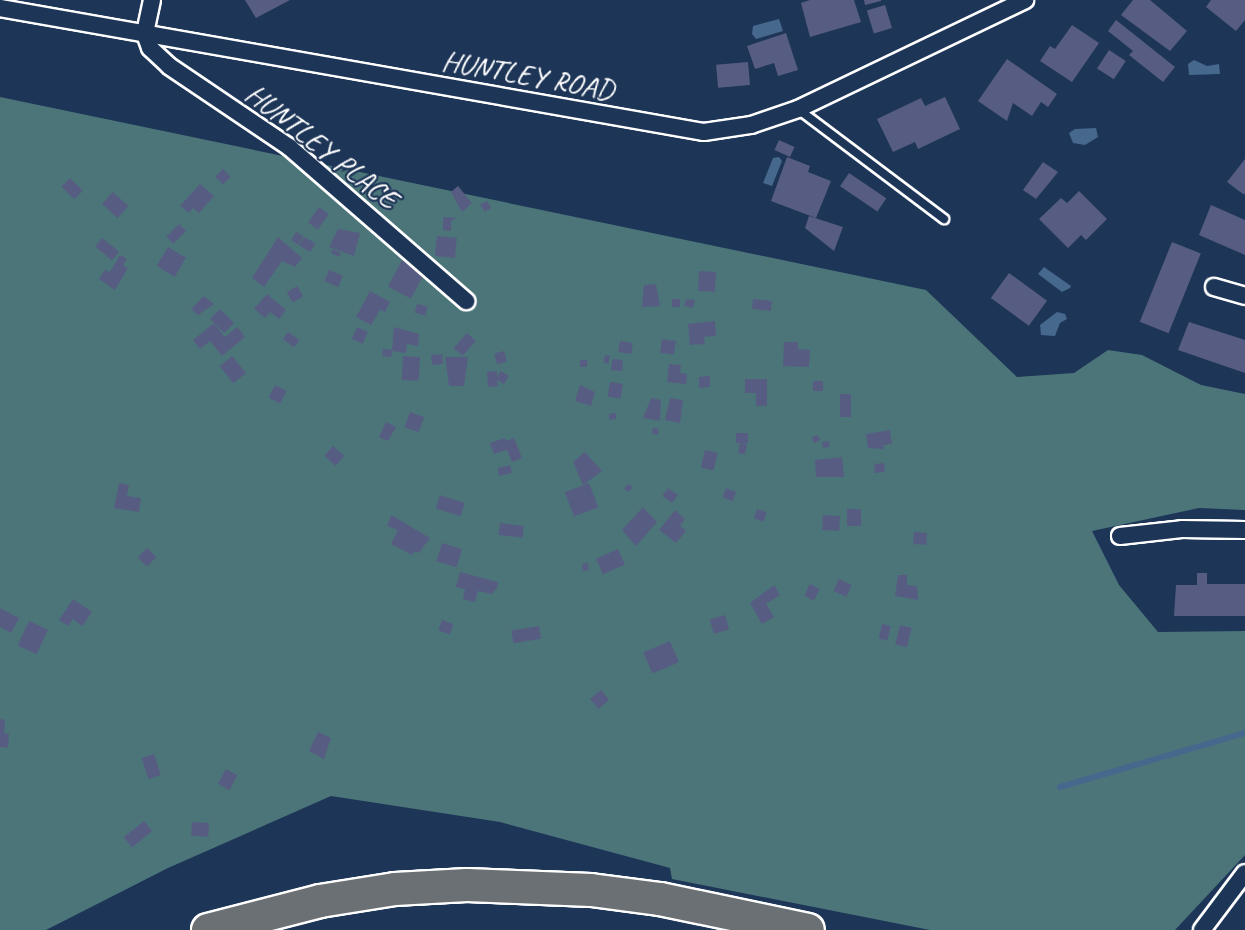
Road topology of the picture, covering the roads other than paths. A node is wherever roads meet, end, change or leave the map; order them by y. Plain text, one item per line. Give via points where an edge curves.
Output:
1 (152, 0) edge
2 (1025, 0) edge
3 (0, 8) edge
4 (145, 34) junction
5 (798, 109) junction
6 (944, 219) dead end
7 (1214, 287) dead end
8 (1245, 296) edge
9 (466, 301) dead end
10 (1245, 530) edge
11 (1120, 536) dead end
12 (1245, 873) edge
13 (1204, 927) edge
14 (208, 930) edge
15 (808, 930) edge

1 - 4 street
2 - 5 street, HUNTLEY ROAD
3 - 4 street, HUNTLEY ROAD
4 - 5 street, HUNTLEY ROAD via 704,132 751,125
4 - 9 street, HUNTLEY PLACE via 150,48 169,66 289,147
5 - 6 lane
7 - 8 street
10 - 11 street via 1182,529
12 - 13 street
14 - 15 highway via 320,901 395,889 467,885 591,890 660,899

